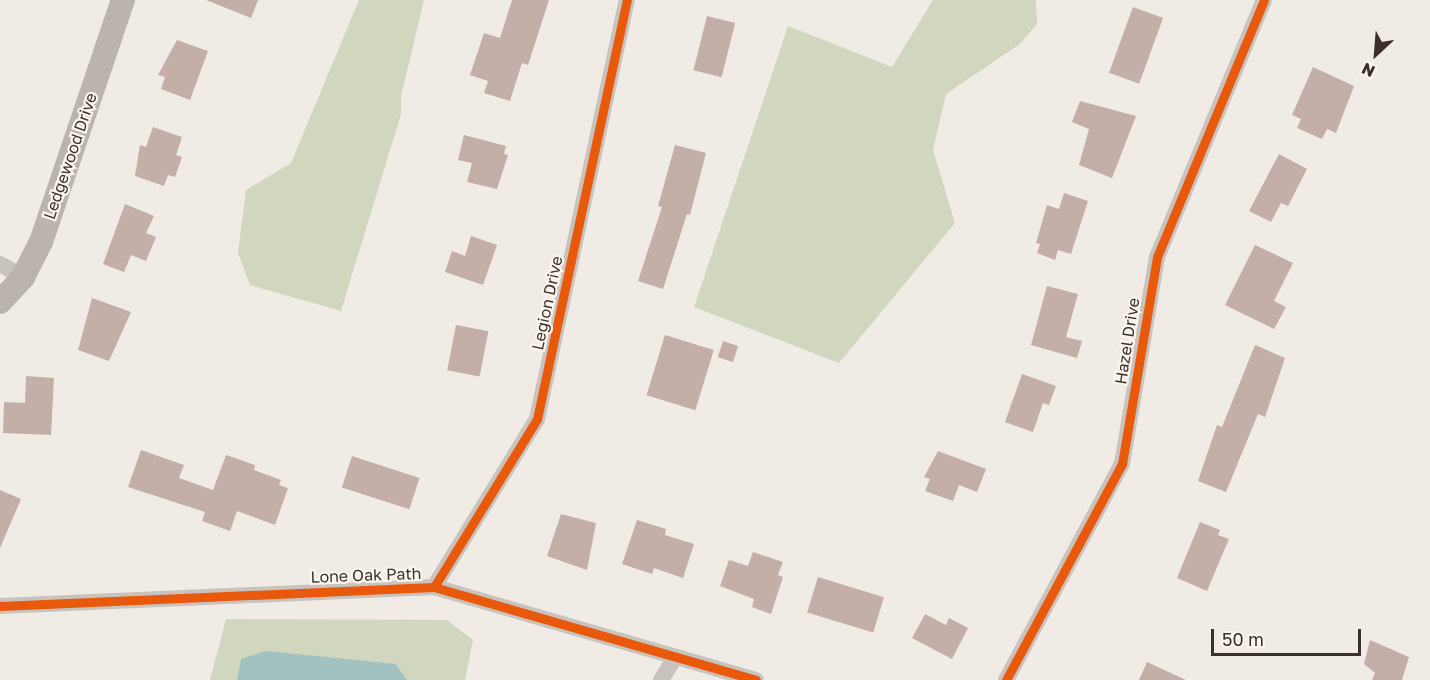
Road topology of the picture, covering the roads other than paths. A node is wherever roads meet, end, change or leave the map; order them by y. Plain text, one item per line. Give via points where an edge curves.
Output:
1 (123, 0) edge
2 (627, 0) edge
3 (1264, 0) edge
4 (0, 264) edge
5 (23, 277) junction
6 (0, 302) edge
7 (434, 587) junction
8 (0, 606) edge
9 (675, 658) junction
10 (661, 680) edge
11 (756, 680) edge
12 (1006, 680) edge

1 - 5 street, Ledgewood Drive via 40,242
2 - 7 street, Legion Drive via 537,419
3 - 12 street, Hazel Drive via 1157,257 1122,464
4 - 5 street
5 - 6 street, Ledgewood Drive
7 - 8 street, Lone Oak Path
7 - 9 street, Lone Oak Path
9 - 10 street
9 - 11 street, Lone Oak Path

